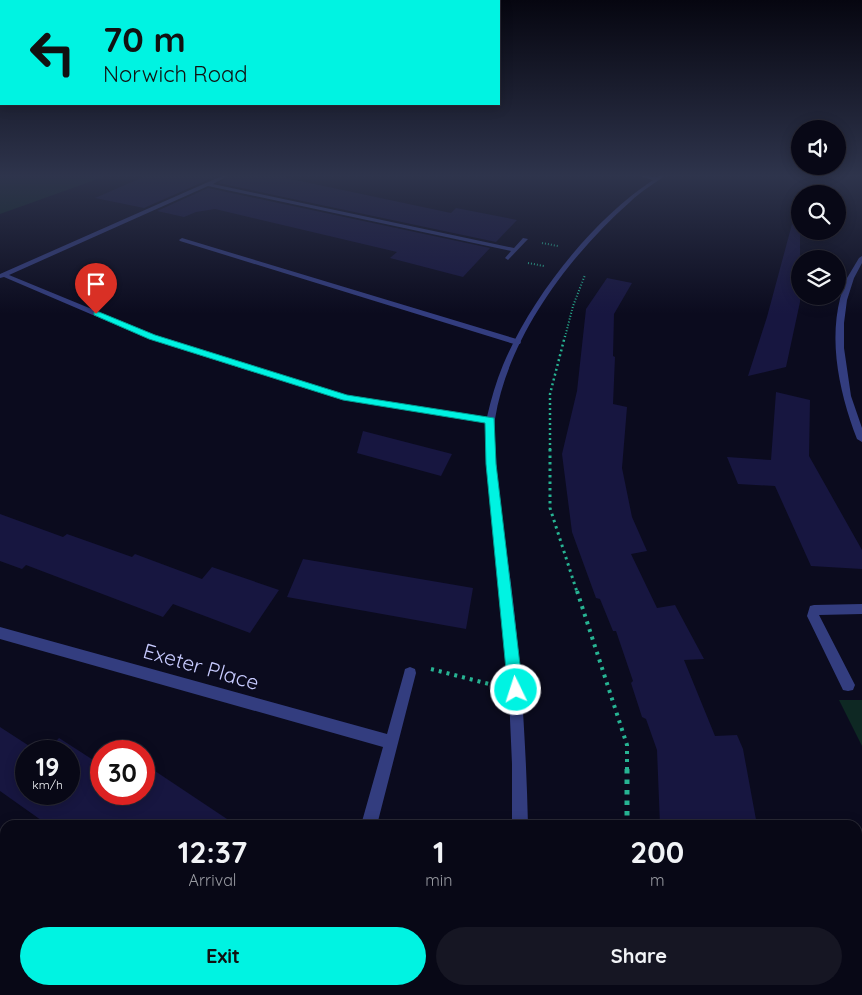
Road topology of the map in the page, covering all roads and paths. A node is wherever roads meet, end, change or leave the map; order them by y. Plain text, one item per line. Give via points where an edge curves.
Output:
1 (124, 221) edge
2 (382, 221) edge
3 (607, 221) edge
4 (182, 240) dead end
5 (525, 240) joint
6 (515, 250) junction
7 (579, 251) junction
8 (508, 258) joint
9 (862, 258) edge
10 (562, 270) junction
11 (586, 274) dead end
12 (2, 276) edge
13 (518, 342) junction
14 (490, 420) junction
15 (862, 439) edge
16 (862, 609) edge
17 (0, 633) edge
18 (431, 669) dead end
19 (410, 673) dead end
20 (848, 684) dead end
21 (502, 687) dead end
22 (392, 742) junction
23 (369, 820) edge
24 (520, 820) edge
25 (626, 820) edge

1 - 12 street
2 - 6 street
3 - 7 street
4 - 13 street
5 - 6 street
5 - 7 path
6 - 8 street
7 - 10 street
8 - 10 path
9 - 15 street via 846,294 839,329 841,363 851,416
10 - 13 street
11 - 25 path via 573,306 550,394 550,508 627,745
12 - 14 street via 152,337 346,398
13 - 14 street via 504,371
14 - 24 street via 491,464 512,644 520,763
16 - 20 street via 814,610 813,616
17 - 22 street, Exeter Place
18 - 21 path
19 - 22 street
22 - 23 street

